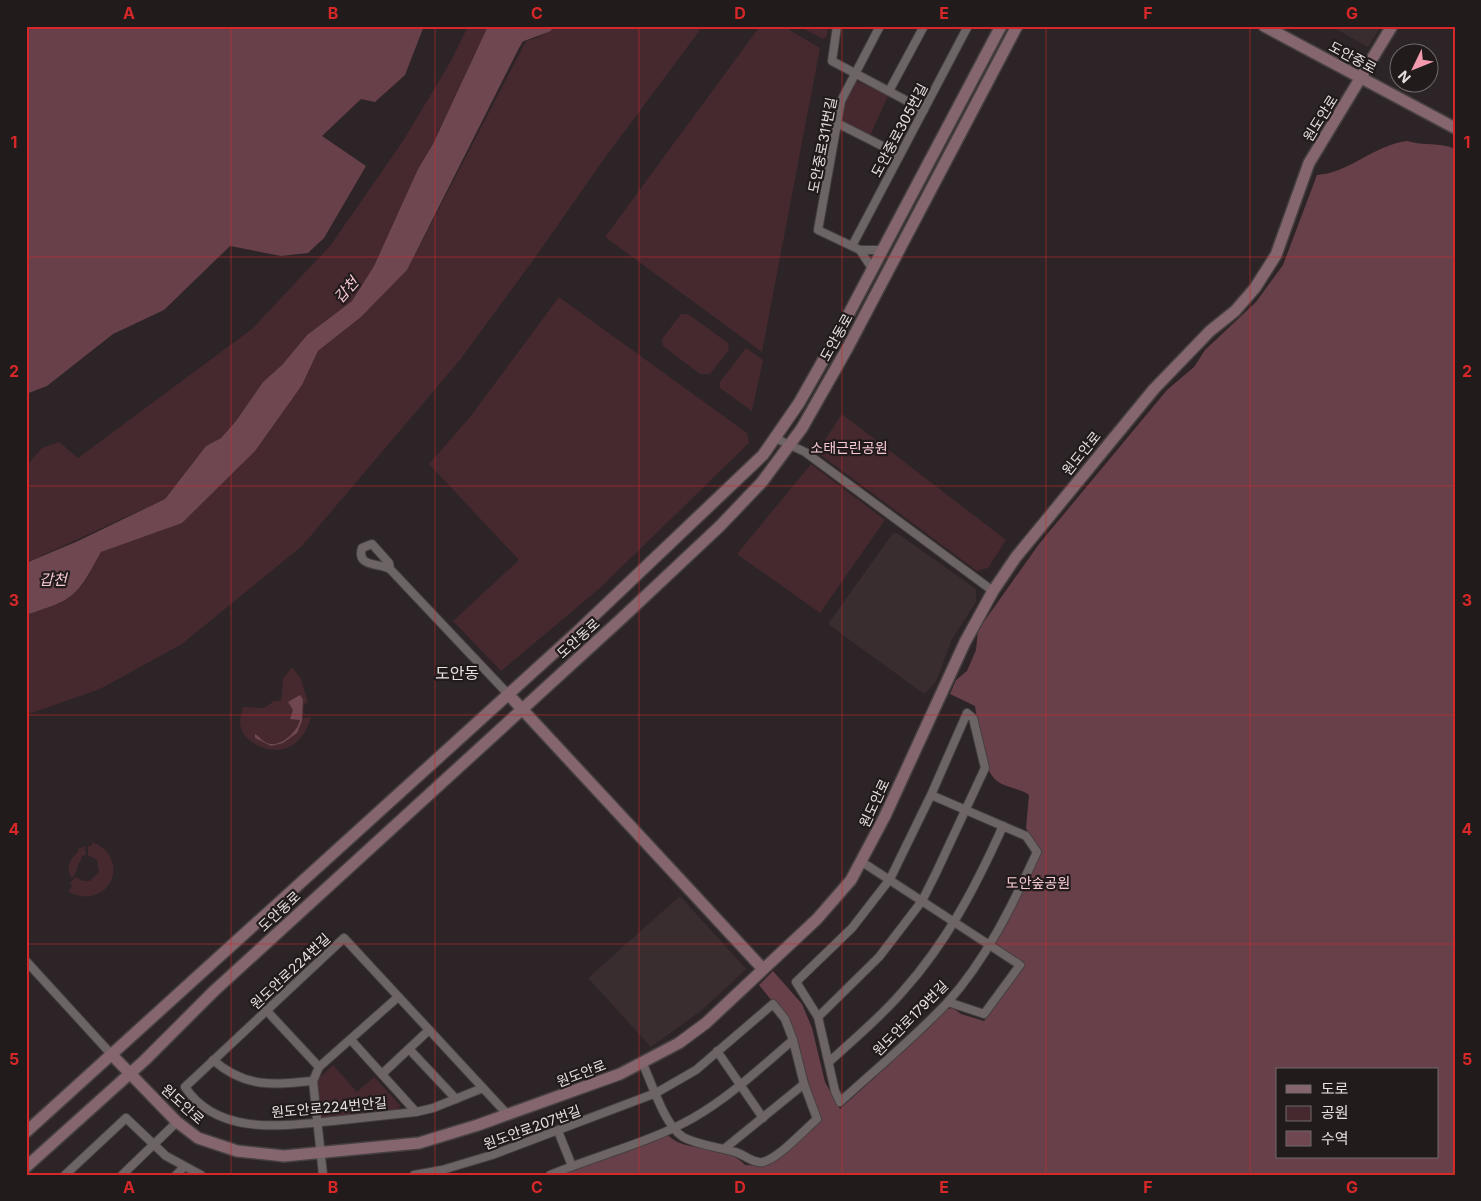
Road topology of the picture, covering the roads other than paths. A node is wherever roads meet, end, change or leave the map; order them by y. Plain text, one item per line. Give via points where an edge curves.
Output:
1 (837, 26) edge
2 (880, 26) edge
3 (924, 26) edge
4 (968, 26) edge
5 (1001, 26) edge
6 (1017, 26) edge
7 (1264, 26) edge
8 (1392, 26) edge
9 (855, 73) junction
10 (1361, 78) junction
11 (890, 92) junction
12 (924, 110) junction
13 (837, 124) junction
14 (1455, 128) edge
15 (900, 155) junction
16 (856, 248) junction
17 (883, 250) junction
18 (873, 270) junction
19 (775, 438) junction
20 (791, 444) junction
21 (390, 569) dead end
22 (993, 592) junction
23 (508, 694) junction
24 (522, 709) junction
25 (931, 795) junction
26 (965, 810) junction
27 (1003, 826) junction
28 (862, 862) junction
29 (890, 879) junction
30 (922, 901) junction
31 (955, 923) junction
32 (989, 945) junction
33 (26, 960) edge
34 (763, 969) junction
35 (398, 997) junction
36 (948, 1002) junction
37 (266, 1010) junction
38 (818, 1017) junction
39 (429, 1030) junction
40 (351, 1040) junction
41 (793, 1040) junction
42 (409, 1049) junction
43 (717, 1051) junction
44 (112, 1055) junction
45 (213, 1060) junction
46 (829, 1062) junction
47 (643, 1064) junction
48 (319, 1067) junction
49 (129, 1072) junction
50 (382, 1074) junction
51 (312, 1081) junction
52 (804, 1084) junction
53 (742, 1085) junction
54 (185, 1087) joint
55 (483, 1088) junction
56 (656, 1093) junction
57 (456, 1099) junction
58 (416, 1112) junction
59 (508, 1115) junction
60 (763, 1118) junction
61 (176, 1122) junction
62 (318, 1122) junction
63 (673, 1129) junction
64 (558, 1131) junction
65 (26, 1132) edge
66 (153, 1146) junction
67 (724, 1149) junction
68 (321, 1152) junction
69 (572, 1166) junction
70 (26, 1167) edge
71 (184, 1167) junction
72 (429, 1174) edge
73 (65, 1175) edge
74 (122, 1175) edge
75 (176, 1175) edge
76 (201, 1175) edge
77 (323, 1175) edge
78 (414, 1175) edge
79 (550, 1175) edge

1 - 9 street via 832,61
2 - 9 street, 도안중로311번길
3 - 11 street, 도안중로305번길
4 - 12 street, 도안중로305번길
5 - 17 main road, 도안동로
6 - 20 main road, 도안동로 via 852,339
7 - 10 main road, 도안중로
8 - 10 main road, 원도안로
9 - 11 street
9 - 13 street, 도안중로311번길 via 841,101
10 - 14 main road, 도안중로
10 - 22 main road, 원도안로 via 1309,162 1276,255 1255,288 1148,396 1016,557
11 - 12 street
12 - 15 street, 도안중로305번길
13 - 15 street
13 - 16 street, 도안중로311번길 via 818,230
15 - 16 street, 도안중로305번길
16 - 17 street
16 - 18 street
17 - 18 main road, 도안동로
18 - 19 main road, 도안동로 via 799,402
19 - 20 street
19 - 23 main road, 도안동로 via 745,474
20 - 22 street
20 - 24 main road, 도안동로 via 762,482 720,526
21 - 23 street
22 - 28 main road, 원도안로 via 965,642
23 - 24 main road
23 - 44 main road, 도안동로
24 - 34 main road
24 - 49 main road, 도안동로
25 - 26 street, 원도안로179번길
25 - 26 street via 967,712 974,718 985,768
25 - 29 street
26 - 27 street, 원도안로179번길
26 - 30 street
27 - 31 street, 원도안로179번길
27 - 32 street, 원도안로179번길 via 1026,836 1036,852
28 - 29 street
28 - 34 main road, 원도안로 via 826,910
29 - 30 street
29 - 38 street via 852,928 796,982
30 - 31 street
30 - 38 street via 879,957
31 - 32 street
31 - 46 street, 원도안로179번길 via 903,992
32 - 36 street, 원도안로179번길
32 - 36 street via 1020,965 984,1014
33 - 44 street
34 - 47 main road, 원도안로 via 680,1044
35 - 37 street, 원도안로224번길 via 344,938
35 - 39 street, 원도안로224번길
35 - 40 street
36 - 46 street, 원도안로179번길 via 840,1102
37 - 45 street, 원도안로224번길
37 - 48 street
38 - 46 street
39 - 42 street
39 - 55 street, 원도안로224번길
40 - 48 street
40 - 50 street
41 - 43 street, 원도안로207번길 via 785,1019 773,1004
41 - 52 street, 원도안로207번길
41 - 53 street
42 - 50 street
42 - 57 street
43 - 53 street
43 - 56 street, 원도안로207번길 via 696,1070
44 - 49 main road, 원도안로
44 - 65 main road, 도안동로
45 - 51 street via 233,1075 258,1083 272,1085
45 - 54 street, 원도안로224번길
47 - 56 street
47 - 59 main road, 원도안로
48 - 51 street
49 - 61 main road, 원도안로
49 - 70 main road, 도안동로
50 - 58 street
51 - 62 street
52 - 60 street
52 - 67 street, 원도안로207번길 via 817,1119 780,1152 762,1162 754,1162
53 - 60 street
53 - 63 street
54 - 62 street, 원도안로224번안길 via 205,1107 224,1118 243,1123 289,1126
55 - 57 street, 원도안로224번안길
55 - 59 street, 원도안로224번길
56 - 63 street
56 - 64 street, 원도안로207번길
57 - 58 street, 원도안로224번안길
58 - 62 street, 원도안로224번안길
59 - 68 main road, 원도안로 via 419,1142
60 - 67 street
61 - 66 street
61 - 68 main road, 원도안로 via 198,1138 237,1152 284,1156
62 - 68 street
63 - 67 street, 원도안로207번길 via 685,1138
63 - 69 street
64 - 69 street
64 - 72 street, 원도안로207번길
66 - 71 street
66 - 73 street via 126,1118
66 - 74 street
68 - 77 street
69 - 79 street
71 - 75 street
71 - 76 street
72 - 78 street, 원도안로207번길

